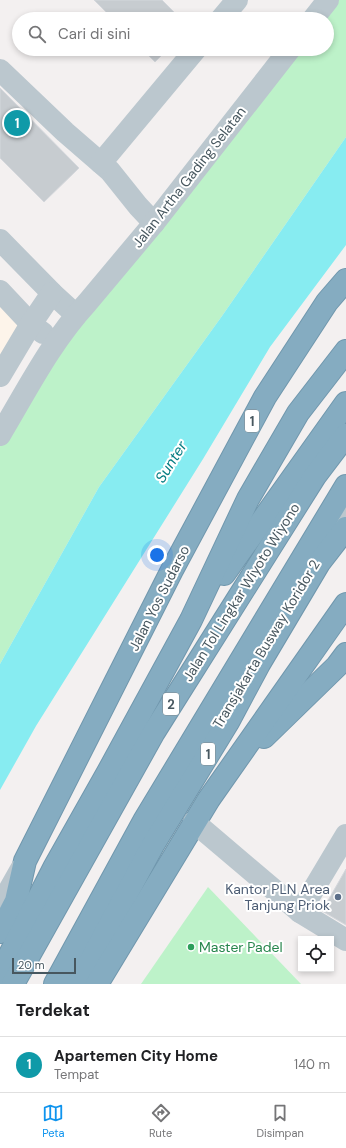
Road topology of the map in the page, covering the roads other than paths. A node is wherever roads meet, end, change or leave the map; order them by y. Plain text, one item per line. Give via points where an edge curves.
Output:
1 (237, 0) edge
2 (328, 0) edge
3 (227, 12) edge
4 (319, 12) edge
5 (190, 56) edge
6 (285, 56) edge
7 (0, 70) edge
8 (101, 163) junction
9 (154, 223) junction
10 (0, 240) edge
11 (346, 280) edge
12 (0, 291) edge
13 (52, 293) junction
14 (81, 309) junction
15 (31, 324) junction
16 (55, 342) junction
17 (346, 351) edge
18 (0, 376) edge
19 (346, 403) edge
20 (346, 418) edge
21 (0, 435) edge
22 (346, 435) edge
23 (346, 486) edge
24 (346, 513) edge
25 (346, 528) edge
26 (346, 551) edge
27 (346, 604) edge
28 (191, 620) junction
29 (346, 654) edge
30 (227, 773) junction
31 (194, 822) junction
32 (346, 835) edge
33 (25, 861) junction
34 (171, 862) junction
35 (0, 906) edge
36 (300, 912) junction
37 (0, 932) edge
38 (346, 940) edge
39 (0, 974) edge
40 (14, 984) edge
41 (55, 984) edge
42 (70, 984) edge
43 (78, 984) edge
44 (97, 984) edge

1 - 3 street
2 - 4 street
5 - 8 street
6 - 9 street, Jalan Artha Gading Selatan
7 - 8 street
8 - 9 street
9 - 14 street, Jalan Artha Gading Selatan
10 - 13 street
11 - 33 highway, Jalan Yos Sudarso / 1 via 327,302 265,398 172,570
12 - 15 street
13 - 14 street
13 - 15 street
14 - 16 street, Jalan Artha Gading Selatan
15 - 16 street
15 - 18 street
16 - 21 street, Jalan Artha Gading Selatan
17 - 28 highway via 298,413 248,499
19 - 28 highway
20 - 28 street via 310,464 259,538
22 - 40 highway, Jalan Tol Lingkar Wiyoto Wiyono / 2 via 315,476 154,732
23 - 41 highway via 144,821
24 - 42 street, Transjakarta Busway Koridor 2 via 278,620 205,744
25 - 43 highway, 1 via 320,563 259,664 228,722 153,845
26 - 34 highway via 178,827
27 - 30 highway, 1
28 - 39 highway via 54,868
29 - 30 highway via 337,666
30 - 31 highway, 1
31 - 34 highway, 1
31 - 36 street
32 - 36 street
33 - 35 street
33 - 37 highway, Jalan Yos Sudarso / 1 via 16,901
34 - 44 highway, 1
36 - 38 street

